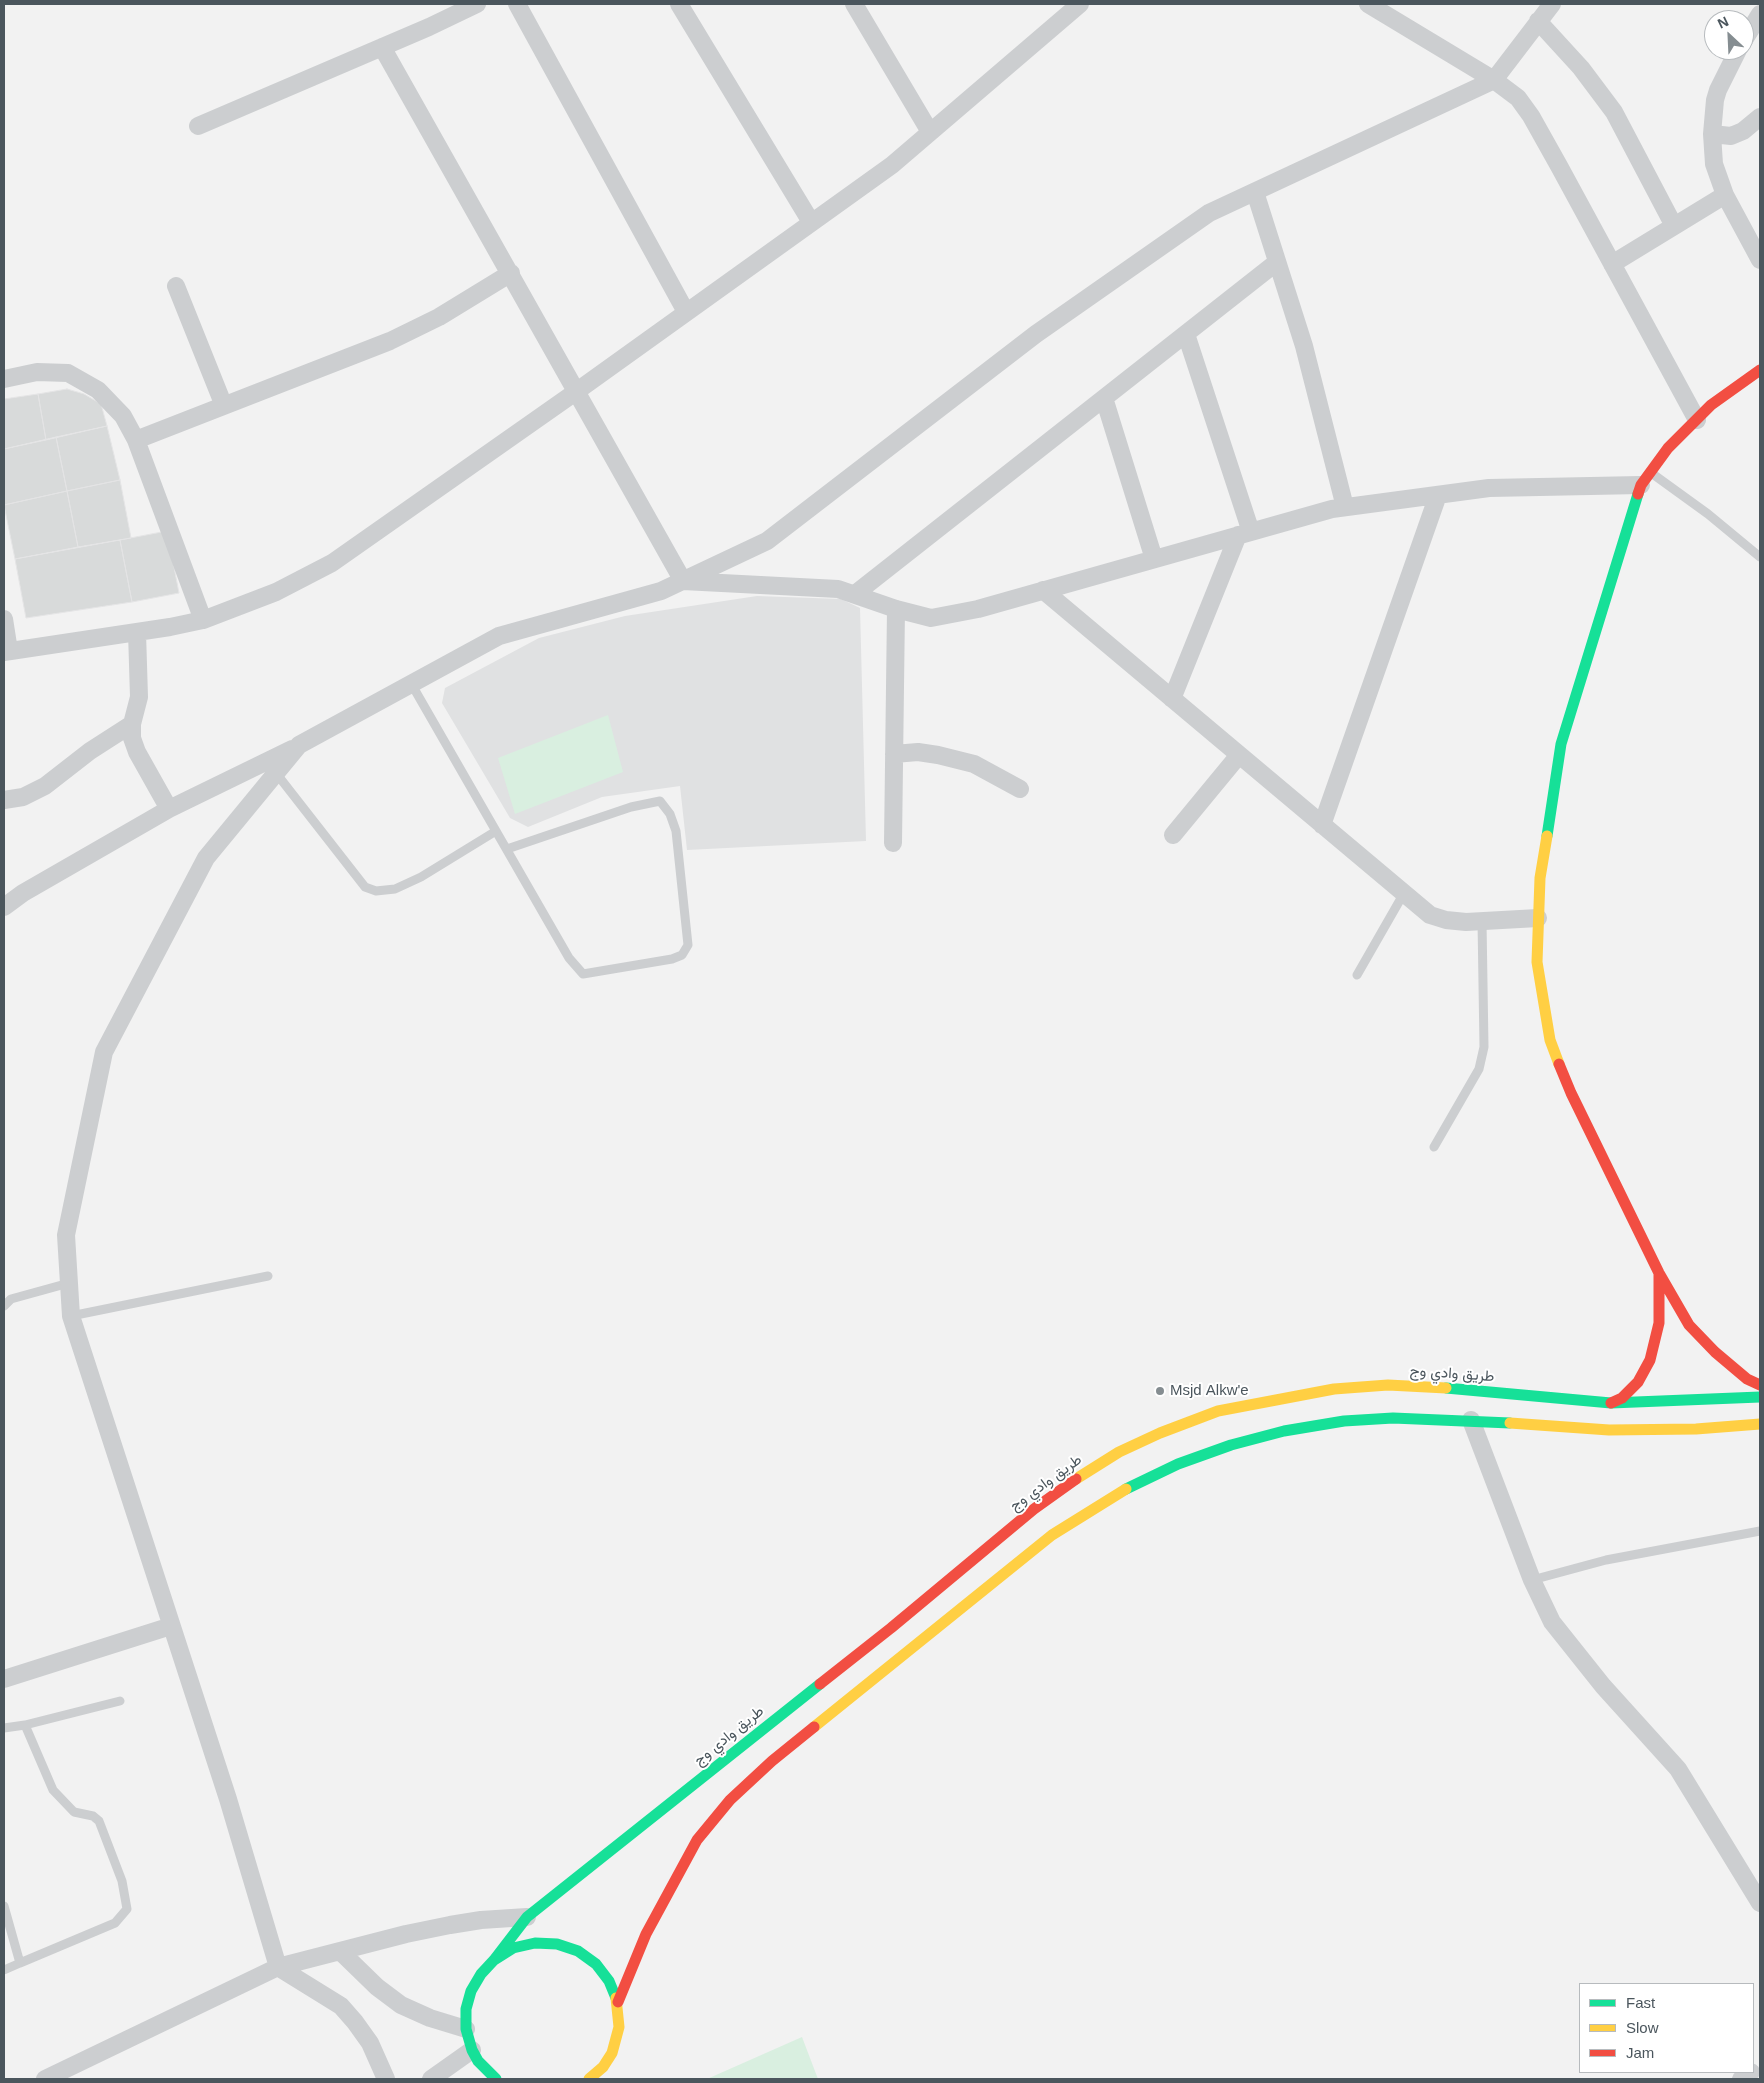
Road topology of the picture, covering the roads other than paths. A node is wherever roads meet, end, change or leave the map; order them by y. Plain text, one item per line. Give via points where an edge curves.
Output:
1 (477, 4) edge
2 (517, 4) edge
3 (678, 4) edge
4 (1080, 4) edge
5 (1368, 4) edge
6 (1552, 4) edge
7 (857, 5) edge
8 (1538, 21) junction
9 (382, 47) junction
10 (1733, 60) edge
11 (1494, 80) junction
12 (1760, 117) edge
13 (198, 126) dead end
14 (930, 132) junction
15 (1712, 134) junction
16 (1255, 192) junction
17 (1725, 196) junction
18 (811, 222) junction
19 (1674, 226) junction
20 (1760, 260) edge
21 (1277, 262) junction
22 (1612, 264) junction
23 (511, 274) junction
24 (176, 286) dead end
25 (686, 312) junction
26 (1186, 334) junction
27 (1760, 370) edge
28 (4, 379) edge
29 (577, 391) junction
30 (1104, 398) junction
31 (224, 406) junction
32 (1697, 420) junction
33 (136, 440) junction
34 (1646, 479) junction
35 (1438, 495) junction
36 (1345, 507) junction
37 (1244, 534) junction
38 (1760, 557) edge
39 (1154, 559) junction
40 (683, 581) junction
41 (1043, 590) junction
42 (854, 594) junction
43 (896, 609) junction
44 (4, 619) edge
45 (203, 620) junction
46 (137, 632) junction
47 (6, 652) edge
48 (412, 684) junction
49 (1172, 699) junction
50 (132, 724) junction
51 (299, 746) junction
52 (894, 754) junction
53 (1239, 755) junction
54 (276, 773) junction
55 (1020, 789) dead end
56 (4, 800) edge
57 (169, 809) junction
58 (1322, 825) junction
59 (496, 831) junction
60 (1173, 835) dead end
61 (893, 843) dead end
62 (506, 849) junction
63 (1404, 894) junction
64 (4, 907) edge
65 (1538, 918) junction
66 (1482, 921) junction
67 (1357, 975) dead end
68 (1434, 1147) dead end
69 (1659, 1273) junction
70 (268, 1276) dead end
71 (69, 1283) junction
72 (4, 1306) edge
73 (70, 1316) junction
74 (1760, 1385) edge
75 (1760, 1397) edge
76 (1611, 1403) junction
77 (1471, 1420) junction
78 (1760, 1424) edge
79 (1760, 1531) edge
80 (1532, 1580) junction
81 (171, 1626) junction
82 (4, 1679) edge
83 (120, 1701) dead end
84 (25, 1725) junction
85 (4, 1728) edge
86 (1760, 1903) edge
87 (4, 1906) edge
88 (527, 1917) junction
89 (341, 1952) junction
90 (494, 1960) junction
91 (20, 1964) junction
92 (278, 1967) junction
93 (4, 1970) edge
94 (618, 2002) junction
95 (466, 2029) junction
96 (612, 2052) junction
97 (475, 2061) junction
98 (603, 2067) junction
99 (615, 2070) dead end
100 (492, 2078) edge
101 (45, 2079) edge
102 (386, 2079) edge
103 (432, 2079) edge
104 (589, 2079) edge
105 (603, 2079) edge

1 - 9 street
2 - 25 street
3 - 18 street
4 - 14 street
5 - 11 street
6 - 8 street
7 - 14 street
8 - 11 street
8 - 19 street via 1581,68 1614,112
9 - 13 street
9 - 23 street
10 - 15 street via 1715,100
11 - 16 street
11 - 22 street via 1518,98 1531,116
12 - 15 street via 1731,136
14 - 18 street via 892,165
15 - 17 street via 1714,164
16 - 21 street
16 - 40 street via 1209,213 1036,334 767,542
17 - 19 street
17 - 20 street
18 - 25 street
19 - 22 street
21 - 26 street
21 - 36 street via 1304,346
22 - 32 street
23 - 29 street
23 - 31 street via 439,317 390,341
24 - 31 street
25 - 29 street
26 - 30 street
26 - 37 street
27 - 32 main road via 1711,405
28 - 33 street via 37,372 68,373 98,390 122,416
29 - 40 street
29 - 45 street via 332,563 276,592
30 - 39 street
30 - 42 street
31 - 33 street
32 - 34 main road via 1668,448
33 - 45 street
34 - 35 street via 1489,488
34 - 38 lane via 1708,514
34 - 65 main road via 1624,535 1561,744 1540,878
35 - 36 street
35 - 58 street
36 - 37 street
37 - 39 street
37 - 49 street
39 - 41 street
40 - 42 street via 838,590
40 - 48 street via 661,591 499,636
41 - 43 street via 978,609 931,618
41 - 49 street
42 - 43 street
43 - 52 street
44 - 47 street
45 - 46 street
46 - 47 street
46 - 50 street via 139,697
48 - 51 street
48 - 59 lane
49 - 53 street
50 - 56 street via 45,786 22,797
50 - 57 street via 137,752
51 - 54 street
51 - 57 street
52 - 55 street via 918,752 974,764
52 - 61 street
53 - 58 street
53 - 60 street
54 - 59 lane via 365,887 376,891 395,889 421,877
54 - 71 street via 206,858 104,1052 66,1235
57 - 64 street
58 - 63 street
59 - 62 lane
62 - 62 lane via 569,958 583,974 672,958 682,955 688,946 676,831 670,814 660,802 631,807
63 - 66 street via 1430,915 1446,920
63 - 67 lane
65 - 66 street
65 - 69 main road via 1537,962 1550,1040 1579,1111
66 - 68 lane via 1484,1047 1479,1069
69 - 74 main road via 1689,1325 1722,1358
69 - 76 main road via 1659,1324 1650,1360 1638,1382 1622,1398
70 - 73 lane
71 - 72 lane via 12,1299
71 - 73 street
73 - 81 street
75 - 76 main road, طريق وادي وج
76 - 88 main road, طريق وادي وج via 1470,1388 1388,1385 1334,1389 1218,1411 1119,1452 1034,1509
77 - 78 main road via 1609,1430 1696,1430
77 - 80 street
77 - 94 main road via 1393,1418 1344,1421 1284,1431 1231,1445 1133,1485 1052,1535 772,1762 730,1800 696,1840 646,1934
79 - 80 lane via 1606,1560
80 - 86 street via 1552,1622 1603,1686 1678,1769
81 - 82 street
81 - 92 street via 228,1799
83 - 84 lane
84 - 85 lane
84 - 91 lane via 53,1790 74,1812 93,1816 99,1821 122,1881 127,1909 115,1922
87 - 91 lane
88 - 89 street via 450,1925
88 - 90 main road, طريق وادي وج
89 - 92 street
89 - 95 street via 401,2005
90 - 94 main road via 513,1948 535,1943 557,1944 578,1951 596,1964 609,1981
90 - 95 main road, طريق وادي وج via 471,1991 466,2009
91 - 93 lane
92 - 101 street
92 - 102 street via 341,2006 370,2043
94 - 96 main road via 619,2027
95 - 97 main road, طريق وادي وج
96 - 98 main road
96 - 99 main road
97 - 100 main road
97 - 103 street
98 - 104 main road
98 - 105 main road

